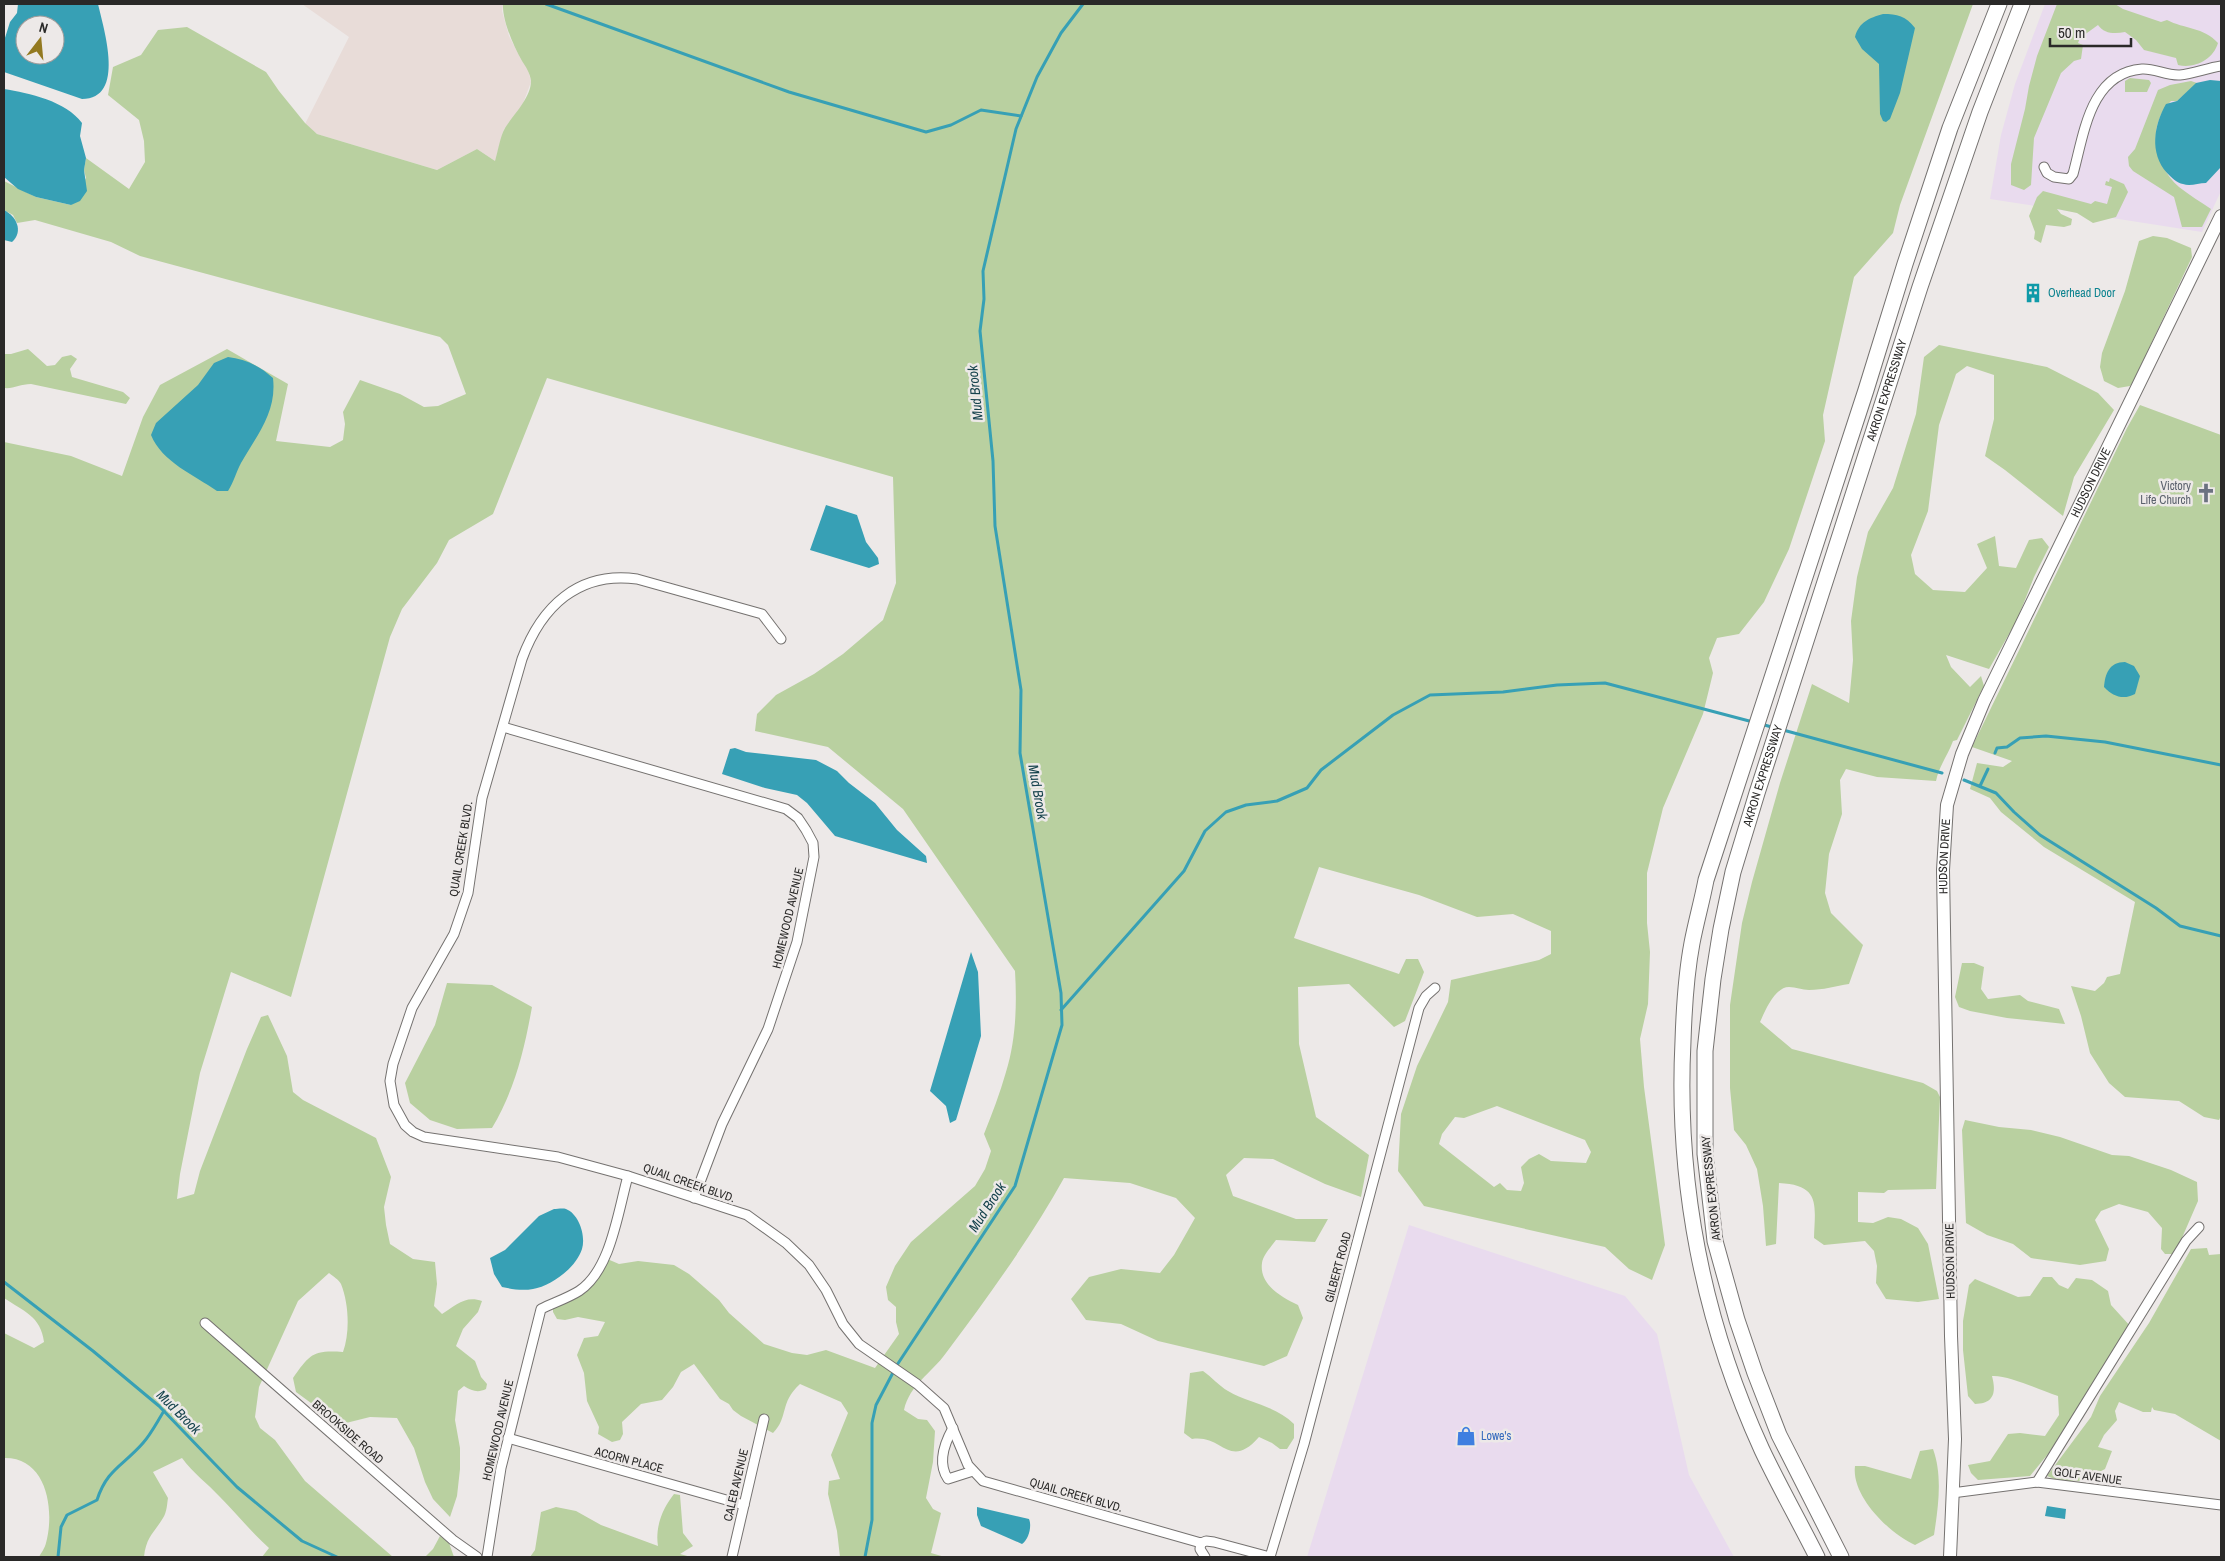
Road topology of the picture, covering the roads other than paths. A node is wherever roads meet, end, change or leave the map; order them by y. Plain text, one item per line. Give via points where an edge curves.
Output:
1 (1999, 4) edge
2 (2022, 4) edge
3 (2221, 66) edge
4 (2044, 167) dead end
5 (2221, 216) edge
6 (781, 640) dead end
7 (503, 727) junction
8 (1435, 988) dead end
9 (628, 1176) junction
10 (694, 1198) junction
11 (2200, 1227) dead end
12 (205, 1322) dead end
13 (764, 1419) dead end
14 (953, 1428) junction
15 (508, 1438) junction
16 (973, 1471) junction
17 (2037, 1482) junction
18 (1952, 1493) junction
19 (744, 1504) junction
20 (2221, 1505) edge
21 (1201, 1543) junction
22 (477, 1557) edge
23 (487, 1557) edge
24 (732, 1557) edge
25 (1205, 1557) edge
26 (1270, 1557) edge
27 (1817, 1557) edge
28 (1842, 1557) edge
29 (1950, 1557) edge

1 - 27 highway, AKRON EXPRESSWAY via 1950,128 1706,880 1692,944 1684,1013 1681,1088 1692,1228 1710,1309 1736,1384 1762,1450
2 - 28 highway, AKRON EXPRESSWAY via 1980,112 1926,269 1757,793 1733,872 1712,979 1705,1051 1705,1154 1715,1241 1754,1373 1779,1435
3 - 4 street via 2181,75 2142,69 2112,79 2093,105 2073,174 2069,179 2054,177
5 - 18 street, HUDSON DRIVE via 1984,701 1962,754 1947,805 1943,870 1955,1439
6 - 7 street, QUAIL CREEK BLVD. via 762,614 637,579 621,577 588,584 558,600 538,624 522,659
7 - 9 street, QUAIL CREEK BLVD. via 482,798 468,894 454,934 412,1008 393,1064 390,1081 394,1105 405,1125 424,1137 558,1157
7 - 10 street, HOMEWOOD AVENUE via 786,809 798,818 813,844 811,876 786,980 768,1029 722,1124
8 - 26 street, GILBERT ROAD via 1419,1008 1308,1429
9 - 10 street, QUAIL CREEK BLVD.
9 - 15 street, HOMEWOOD AVENUE via 605,1258 596,1274 580,1291 541,1309
10 - 14 street, QUAIL CREEK BLVD. via 747,1216 786,1243 809,1265 859,1344 925,1389 944,1408
11 - 17 street via 2186,1241
12 - 22 street, BROOKSIDE ROAD
13 - 19 street, CALEB AVENUE
14 - 16 street
14 - 16 street via 943,1454 945,1474 948,1479
15 - 19 street, ACORN PLACE
15 - 23 street, HOMEWOOD AVENUE
16 - 21 street, QUAIL CREEK BLVD. via 983,1481
17 - 18 street, GOLF AVENUE
17 - 20 street, GOLF AVENUE
18 - 29 street, HUDSON DRIVE
19 - 24 street, CALEB AVENUE
21 - 25 street via 1200,1550
21 - 26 street, QUAIL CREEK BLVD. via 1214,1542

